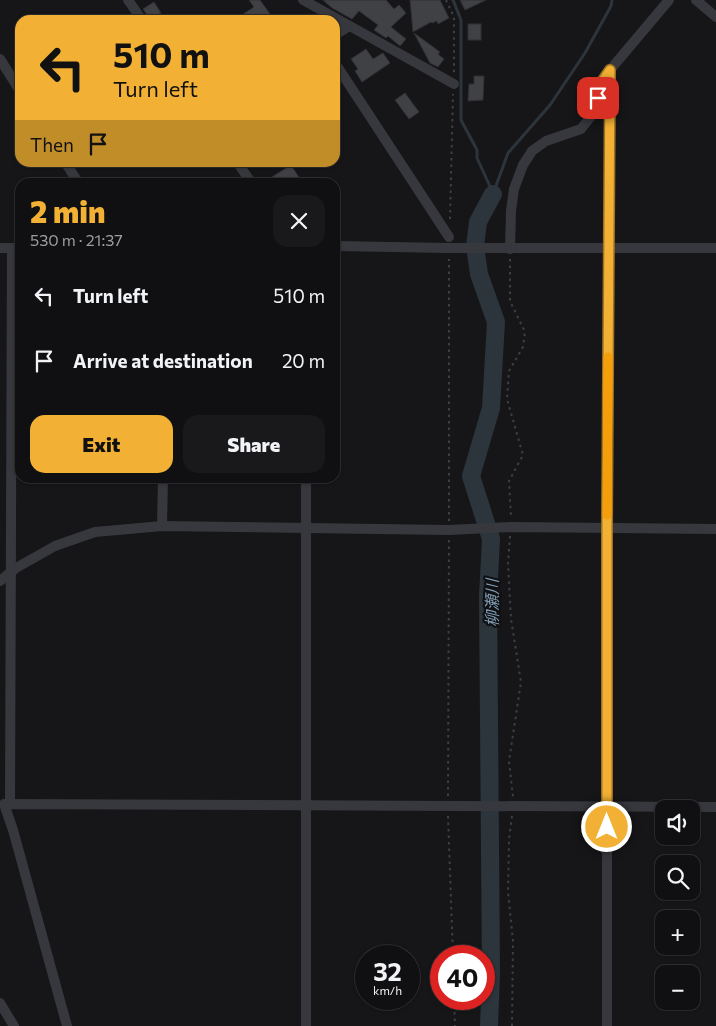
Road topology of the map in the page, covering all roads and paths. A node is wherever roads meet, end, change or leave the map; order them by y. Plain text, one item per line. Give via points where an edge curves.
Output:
1 (128, 0) edge
2 (303, 0) edge
3 (446, 0) edge
4 (669, 0) edge
5 (696, 0) edge
6 (138, 15) edge
7 (330, 15) edge
8 (716, 17) edge
9 (340, 20) edge
10 (350, 26) junction
11 (340, 32) edge
12 (0, 59) edge
13 (610, 70) junction
14 (340, 71) edge
15 (15, 83) edge
16 (454, 84) junction
17 (68, 167) edge
18 (240, 167) edge
19 (75, 178) edge
20 (248, 178) edge
21 (450, 219) dead end
22 (449, 238) dead end
23 (340, 246) edge
24 (0, 248) edge
25 (15, 248) edge
26 (452, 248) junction
27 (716, 248) edge
28 (508, 249) junction
29 (609, 249) junction
30 (15, 329) edge
31 (163, 483) edge
32 (306, 483) edge
33 (162, 526) junction
34 (305, 527) junction
35 (511, 527) junction
36 (607, 529) junction
37 (716, 529) edge
38 (449, 530) junction
39 (12, 572) junction
40 (0, 581) edge
41 (10, 804) junction
42 (306, 806) junction
43 (448, 806) junction
44 (514, 806) junction
45 (607, 807) junction
46 (716, 807) edge
47 (453, 945) edge
48 (0, 1004) edge
49 (454, 1010) edge
50 (14, 1026) edge
51 (67, 1026) edge
52 (306, 1026) edge
53 (455, 1026) edge
54 (512, 1026) edge
55 (607, 1026) edge

1 - 6 street
2 - 7 street
3 - 16 path via 454,18
4 - 13 street
5 - 8 street
9 - 10 street
10 - 11 street
10 - 16 street
12 - 15 street
13 - 28 street via 599,86 596,110 581,129 546,141 532,151 523,165 514,189
13 - 29 street
14 - 22 street
16 - 21 path
17 - 19 street
18 - 20 street
23 - 26 street
24 - 25 street
26 - 28 street
26 - 38 path
27 - 29 street
28 - 29 street
28 - 35 path via 510,301 525,332 523,348 509,371 507,399 523,455 509,481
29 - 36 street
30 - 39 street
31 - 33 street
32 - 34 street
33 - 34 street
33 - 39 street via 95,532 55,546
34 - 38 street
34 - 42 street
35 - 36 street
35 - 38 street
35 - 44 path via 508,564 511,619 521,682 509,761
36 - 37 street
36 - 45 street
38 - 43 path
39 - 40 street
39 - 41 street
41 - 42 street
41 - 51 street via 4,804
42 - 43 street
42 - 52 street
43 - 44 street
43 - 47 path
44 - 45 street
44 - 54 path via 509,839 508,892 513,941
45 - 46 street
45 - 55 street
48 - 50 street
49 - 53 path

